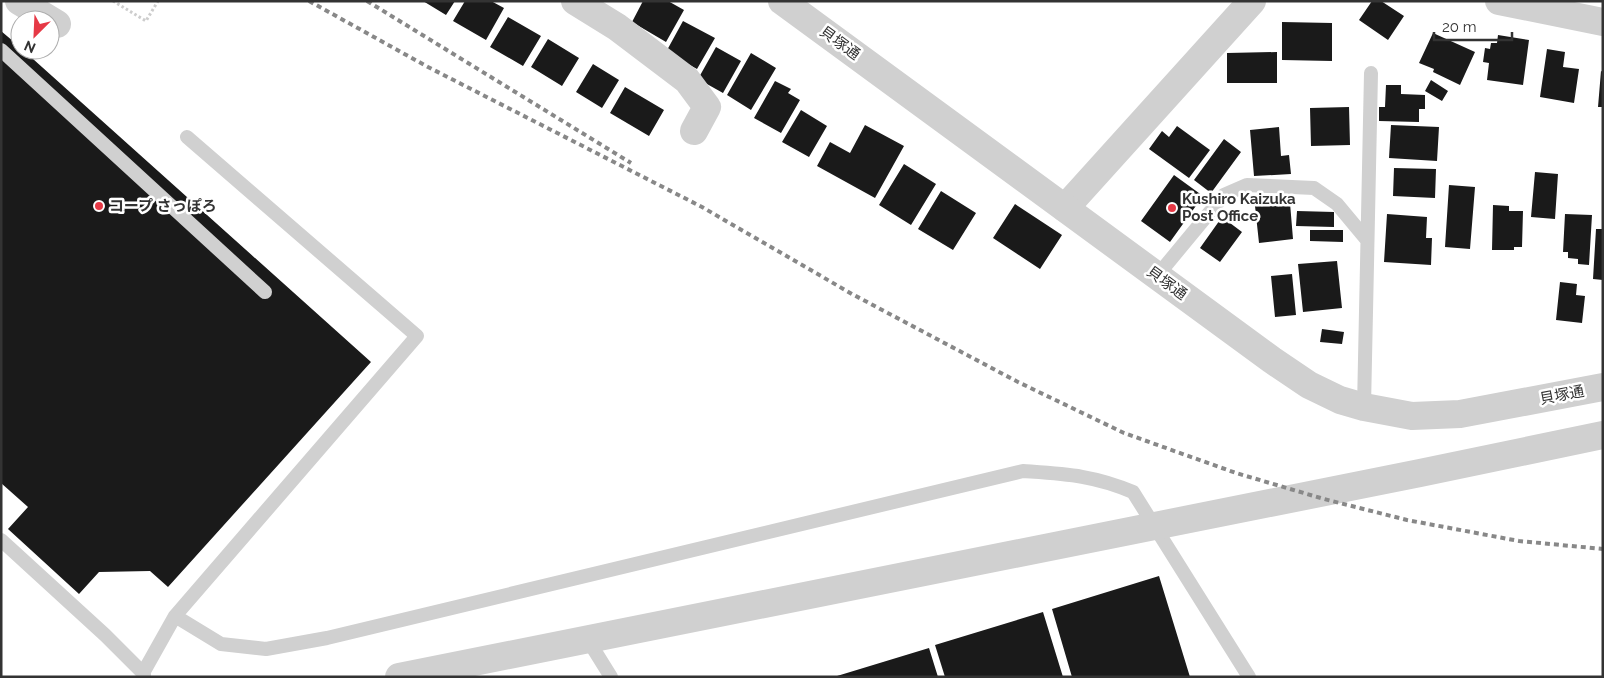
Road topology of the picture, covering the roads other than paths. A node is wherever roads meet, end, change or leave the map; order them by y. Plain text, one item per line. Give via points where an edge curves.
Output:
1 (19, 1) edge
2 (575, 1) edge
3 (782, 1) edge
4 (1252, 1) edge
5 (1499, 1) edge
6 (1528, 4) edge
7 (34, 10) edge
8 (1603, 22) edge
9 (1, 50) edge
10 (1371, 73) dead end
11 (694, 131) dead end
12 (187, 137) dead end
13 (1065, 208) junction
14 (1367, 240) junction
15 (1157, 276) junction
16 (265, 292) dead end
17 (1603, 387) edge
18 (1364, 407) junction
19 (1603, 435) edge
20 (1, 540) edge
21 (175, 616) junction
22 (588, 640) junction
23 (143, 675) edge
24 (399, 677) edge
25 (611, 677) edge
26 (1248, 677) edge

1 - 7 street
2 - 11 street via 617,27 687,80 707,107
3 - 13 street, 貝塚通
4 - 13 street
5 - 6 street
6 - 8 street
9 - 16 lane
10 - 14 lane
12 - 21 lane via 417,336
13 - 15 street, 貝塚通
14 - 15 lane via 1337,204 1314,188 1247,184 1224,195
14 - 18 lane
15 - 18 street, 貝塚通 via 1308,384 1340,400
17 - 18 street, 貝塚通 via 1460,414 1412,416
19 - 22 street
20 - 23 lane via 105,635
21 - 23 lane
21 - 26 lane via 221,644 266,649 327,638 1023,471 1076,474 1132,492
22 - 24 street
22 - 25 lane

